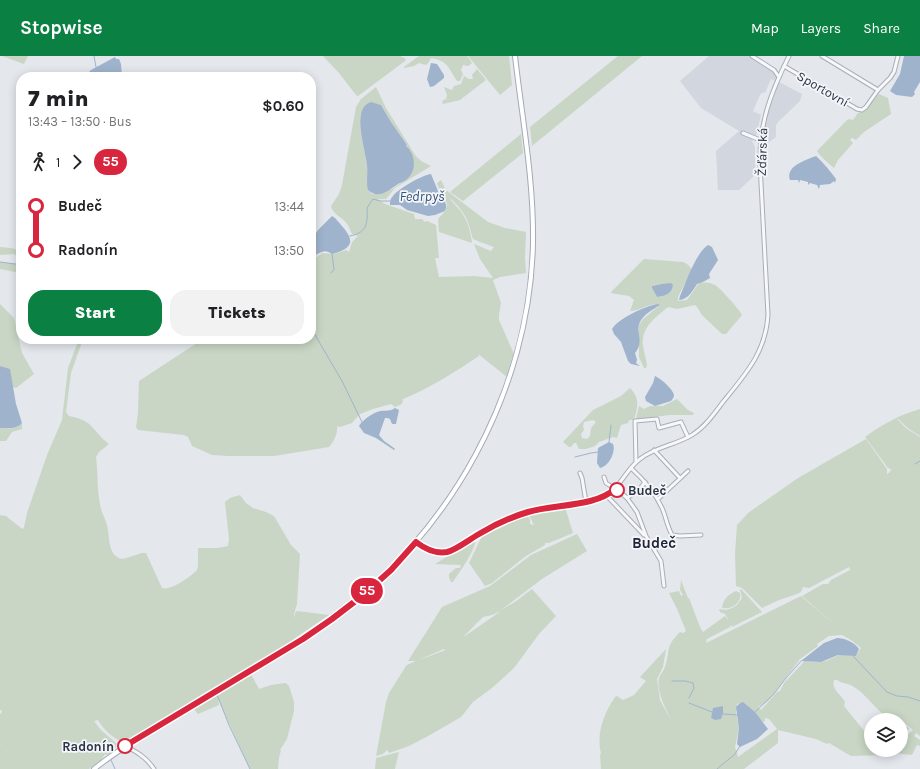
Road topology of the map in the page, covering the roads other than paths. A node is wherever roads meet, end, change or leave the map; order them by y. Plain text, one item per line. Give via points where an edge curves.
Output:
1 (515, 56) edge
2 (752, 56) edge
3 (789, 56) edge
4 (822, 56) edge
5 (898, 56) edge
6 (784, 66) junction
7 (774, 70) junction
8 (782, 70) junction
9 (779, 77) junction
10 (878, 90) junction
11 (744, 133) dead end
12 (760, 140) junction
13 (688, 437) junction
14 (654, 450) junction
15 (636, 462) junction
16 (631, 468) junction
17 (688, 471) dead end
18 (580, 473) dead end
19 (604, 477) dead end
20 (680, 478) junction
21 (645, 482) junction
22 (615, 489) junction
23 (606, 495) junction
24 (627, 498) junction
25 (658, 499) junction
26 (586, 502) junction
27 (701, 535) dead end
28 (646, 536) junction
29 (416, 542) junction
30 (664, 586) dead end
31 (125, 746) junction
32 (94, 769) edge
33 (154, 769) edge

1 - 29 main road via 530,173 533,224 532,266 522,333 510,376 478,450 448,500
2 - 7 street
3 - 6 street, Žďárská
4 - 10 street
5 - 10 street via 892,76
6 - 8 street, Žďárská
6 - 10 street, Sportovní via 859,110 866,107
7 - 8 street
7 - 9 street
8 - 9 street, Žďárská
9 - 12 street, Žďárská via 767,107
11 - 12 street
12 - 13 street, Žďárská via 768,322 758,355 745,375 703,427
13 - 14 street, Žďárská
13 - 15 street via 681,422 659,428 657,419 635,421
14 - 15 street, Žďárská
14 - 20 street
15 - 16 street, Žďárská
16 - 21 street
16 - 22 street, Žďárská
17 - 20 street
18 - 26 street
19 - 22 street via 606,483
20 - 25 street
21 - 24 street
21 - 25 street
22 - 23 street, Žďárská
22 - 24 street
23 - 26 street, Žďárská
23 - 28 street
24 - 28 street via 637,512
25 - 27 street via 672,535
26 - 29 street, Žďárská via 521,514 489,528 450,551 433,551
28 - 30 street via 661,561
29 - 31 main road via 375,584 332,619
31 - 32 main road
31 - 33 street via 141,754

